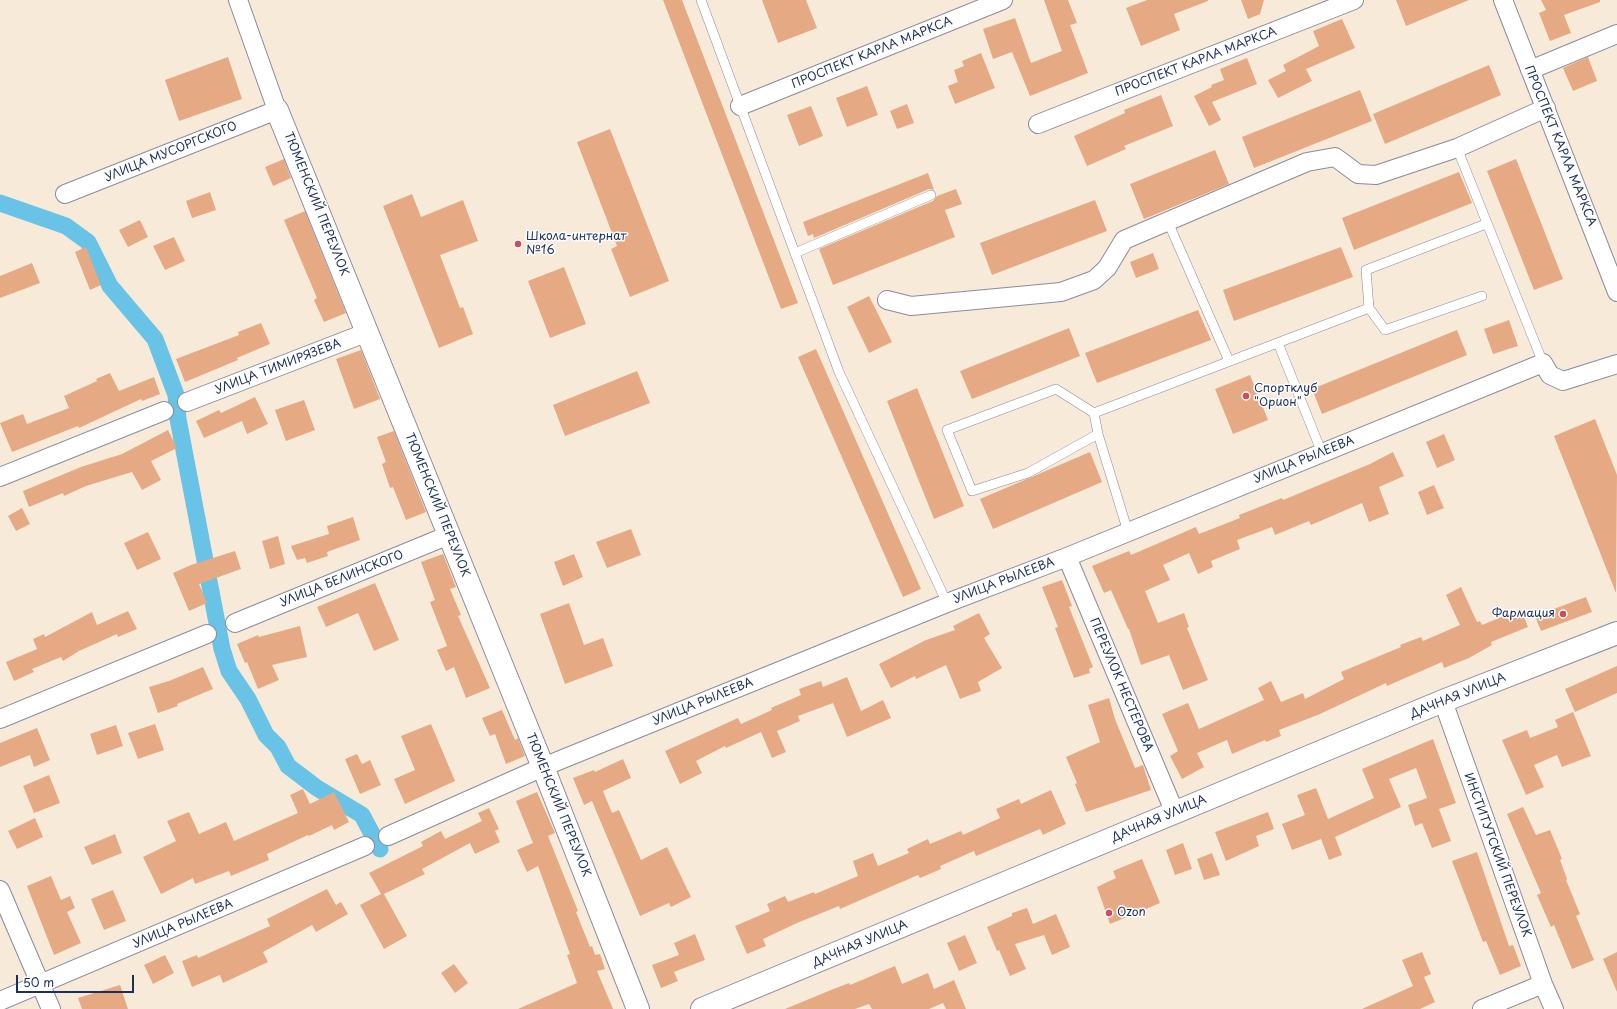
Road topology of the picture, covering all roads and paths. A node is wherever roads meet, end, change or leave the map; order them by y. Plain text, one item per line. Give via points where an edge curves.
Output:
1 (238, 0) edge
2 (701, 0) edge
3 (1003, 0) edge
4 (1354, 0) edge
5 (1503, 0) edge
6 (1617, 34) edge
7 (1530, 70) junction
8 (740, 106) junction
9 (1546, 108) junction
10 (277, 110) junction
11 (1038, 124) dead end
12 (1457, 148) junction
13 (65, 194) dead end
14 (931, 195) dead end
15 (1168, 222) junction
16 (1486, 224) junction
17 (795, 253) junction
18 (1617, 292) edge
19 (1482, 296) dead end
20 (887, 300) dead end
21 (1368, 308) junction
22 (368, 332) junction
23 (1278, 343) junction
24 (1229, 362) junction
25 (1543, 363) junction
26 (1617, 364) edge
27 (187, 402) dead end
28 (164, 411) dead end
29 (1094, 413) junction
30 (1098, 434) junction
31 (1322, 453) junction
32 (0, 477) edge
33 (1128, 532) junction
34 (449, 535) junction
35 (1067, 557) junction
36 (947, 603) junction
37 (235, 623) dead end
38 (1617, 633) edge
39 (207, 634) dead end
40 (1443, 701) junction
41 (0, 719) edge
42 (543, 767) junction
43 (1175, 813) junction
44 (388, 836) dead end
45 (365, 846) dead end
46 (0, 890) edge
47 (1543, 984) junction
48 (40, 985) junction
49 (0, 1001) edge
50 (51, 1009) edge
51 (638, 1009) edge
52 (702, 1009) edge
53 (1482, 1009) edge
54 (1554, 1009) edge

1 - 10 street, ТЮМЕНСКИЙ ПЕРЕУЛОК
2 - 8 lane
3 - 8 street, ПРОСПЕКТ КАРЛА МАРКСА
4 - 11 street, ПРОСПЕКТ КАРЛА МАРКСА
5 - 7 street, ПРОСПЕКТ КАРЛА МАРКСА
6 - 7 street
7 - 9 street, ПРОСПЕКТ КАРЛА МАРКСА
8 - 17 lane
9 - 12 street
9 - 18 street, ПРОСПЕКТ КАРЛА МАРКСА
10 - 13 street, УЛИЦА МУСОРГСКОГО
10 - 22 street, ТЮМЕНСКИЙ ПЕРЕУЛОК
12 - 15 street via 1376,175 1358,174 1335,158 1307,162
12 - 16 lane
14 - 17 lane
15 - 20 street via 1124,240 1107,268 1094,280 1060,292 911,306
15 - 24 lane
16 - 21 lane via 1366,270
16 - 25 lane
17 - 36 lane via 839,372
19 - 21 lane via 1385,330
21 - 23 lane
22 - 27 street, УЛИЦА ТИМИРЯЗЕВА
22 - 34 street, ТЮМЕНСКИЙ ПЕРЕУЛОК
23 - 24 lane
23 - 31 lane
24 - 29 lane
25 - 26 street via 1550,374 1562,381
25 - 31 street, УЛИЦА РЫЛЕЕВА
28 - 32 street
29 - 30 lane
29 - 30 lane via 1056,389 947,430 972,491 1028,473
30 - 33 lane
31 - 33 street, УЛИЦА РЫЛЕЕВА
33 - 35 street, УЛИЦА РЫЛЕЕВА
34 - 37 street, УЛИЦА БЕЛИНСКОГО
34 - 42 street, ТЮМЕНСКИЙ ПЕРЕУЛОК
35 - 36 street, УЛИЦА РЫЛЕЕВА
35 - 43 street, ПЕРЕУЛОК НЕСТЕРОВА
36 - 42 street, УЛИЦА РЫЛЕЕВА
38 - 40 street, ДАЧНАЯ УЛИЦА
39 - 41 street
40 - 43 street, ДАЧНАЯ УЛИЦА
40 - 47 street, ИНСТИТУТСКИЙ ПЕРЕУЛОК
42 - 44 street, УЛИЦА РЫЛЕЕВА
42 - 51 street, ТЮМЕНСКИЙ ПЕРЕУЛОК
43 - 52 street, ДАЧНАЯ УЛИЦА
45 - 48 street, УЛИЦА РЫЛЕЕВА
46 - 48 street
47 - 53 street
47 - 54 street, ИНСТИТУТСКИЙ ПЕРЕУЛОК
48 - 49 street, УЛИЦА РЫЛЕЕВА
48 - 50 street

